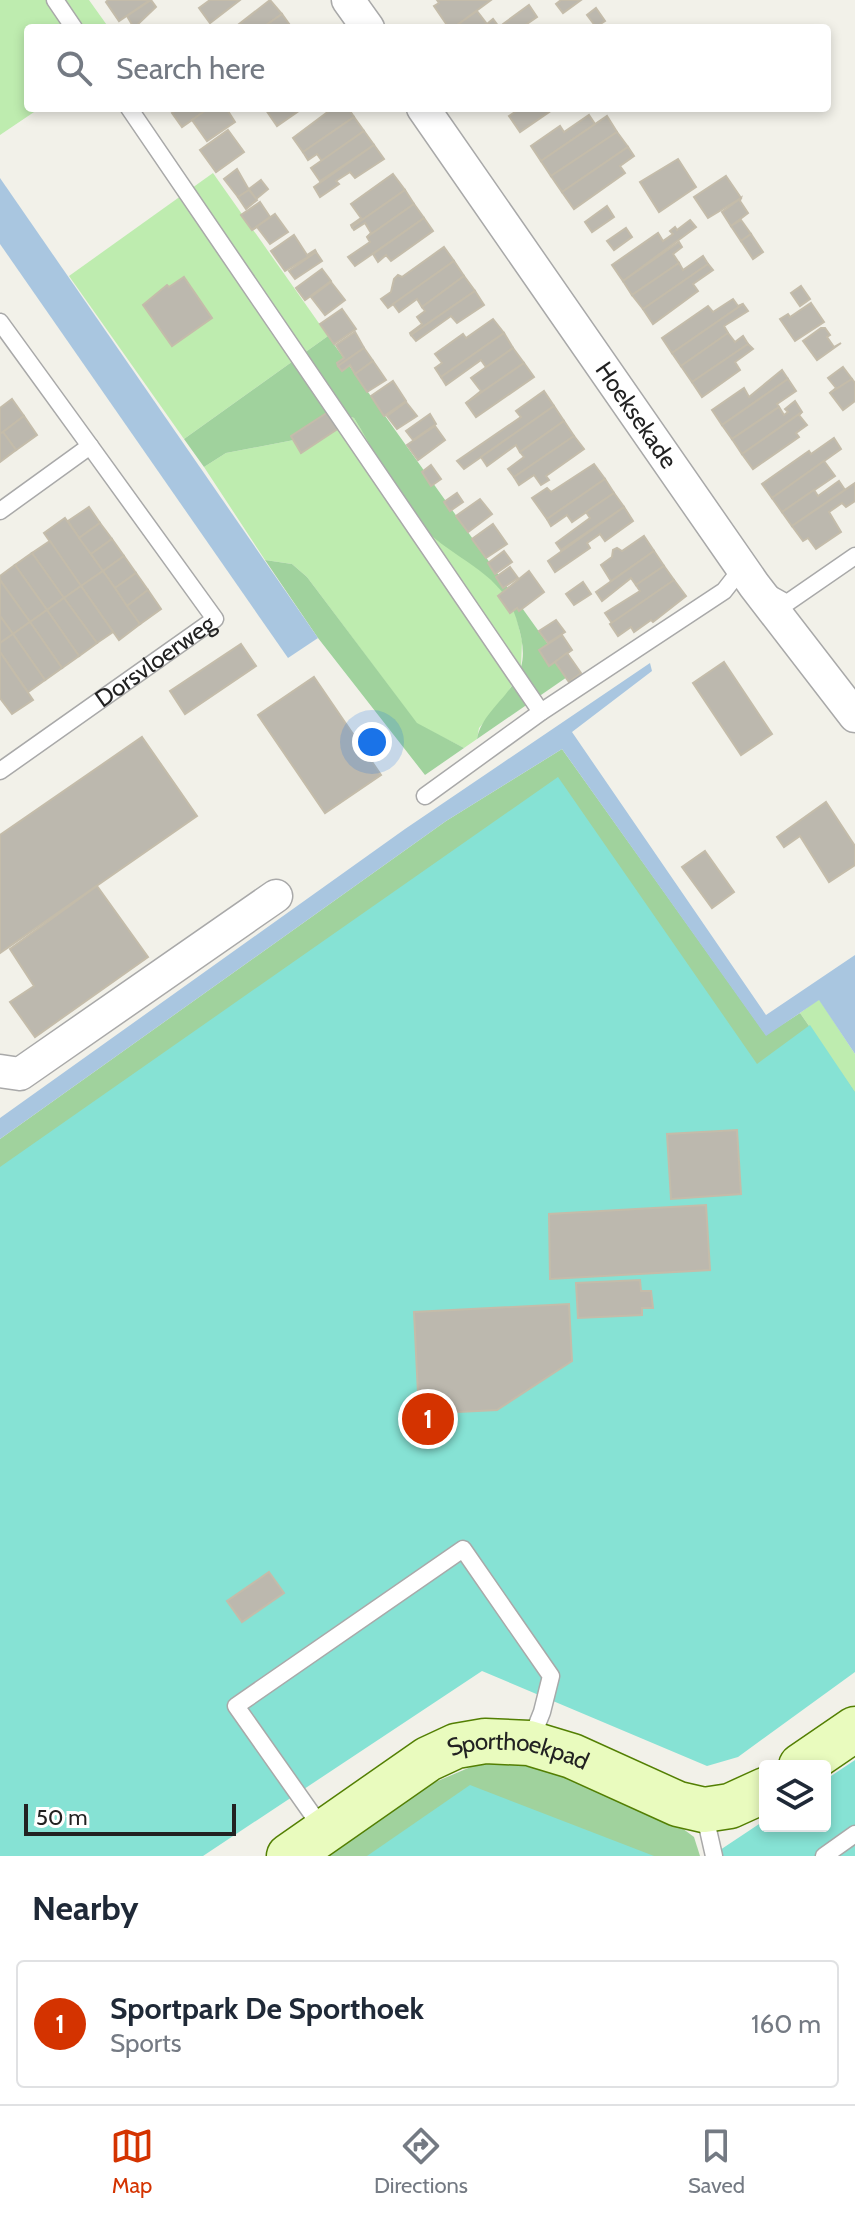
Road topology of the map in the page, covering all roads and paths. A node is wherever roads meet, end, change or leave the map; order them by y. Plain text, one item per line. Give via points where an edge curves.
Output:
1 (55, 0) edge
2 (348, 0) edge
3 (71, 24) edge
4 (365, 24) edge
5 (132, 112) edge
6 (426, 112) edge
7 (0, 322) edge
8 (90, 446) junction
9 (0, 511) edge
10 (855, 556) edge
11 (748, 576) junction
12 (541, 712) junction
13 (855, 716) edge
14 (0, 771) edge
15 (425, 796) dead end
16 (276, 896) dead end
17 (0, 1071) edge
18 (855, 1729) edge
19 (529, 1743) junction
20 (810, 1760) edge
21 (759, 1793) edge
22 (704, 1810) junction
23 (324, 1831) junction
24 (855, 1834) edge
25 (289, 1856) edge
26 (714, 1856) edge
27 (824, 1856) edge

1 - 3 lane
2 - 4 street
5 - 12 lane
6 - 11 street, Hoeksekade
7 - 8 lane, Dorsvloerweg
8 - 9 lane
8 - 14 lane, Dorsvloerweg via 215,619
10 - 11 lane via 787,603
11 - 12 lane
11 - 13 street, Hoeksekade
12 - 15 lane
16 - 17 street via 20,1074
18 - 20 street
19 - 22 street, Sporthoekpad
19 - 23 street, Sporthoekpad via 456,1746 428,1759
19 - 23 lane via 551,1676 463,1549 236,1706
21 - 22 street
22 - 26 lane
23 - 25 street, Sporthoekpad
24 - 27 lane

